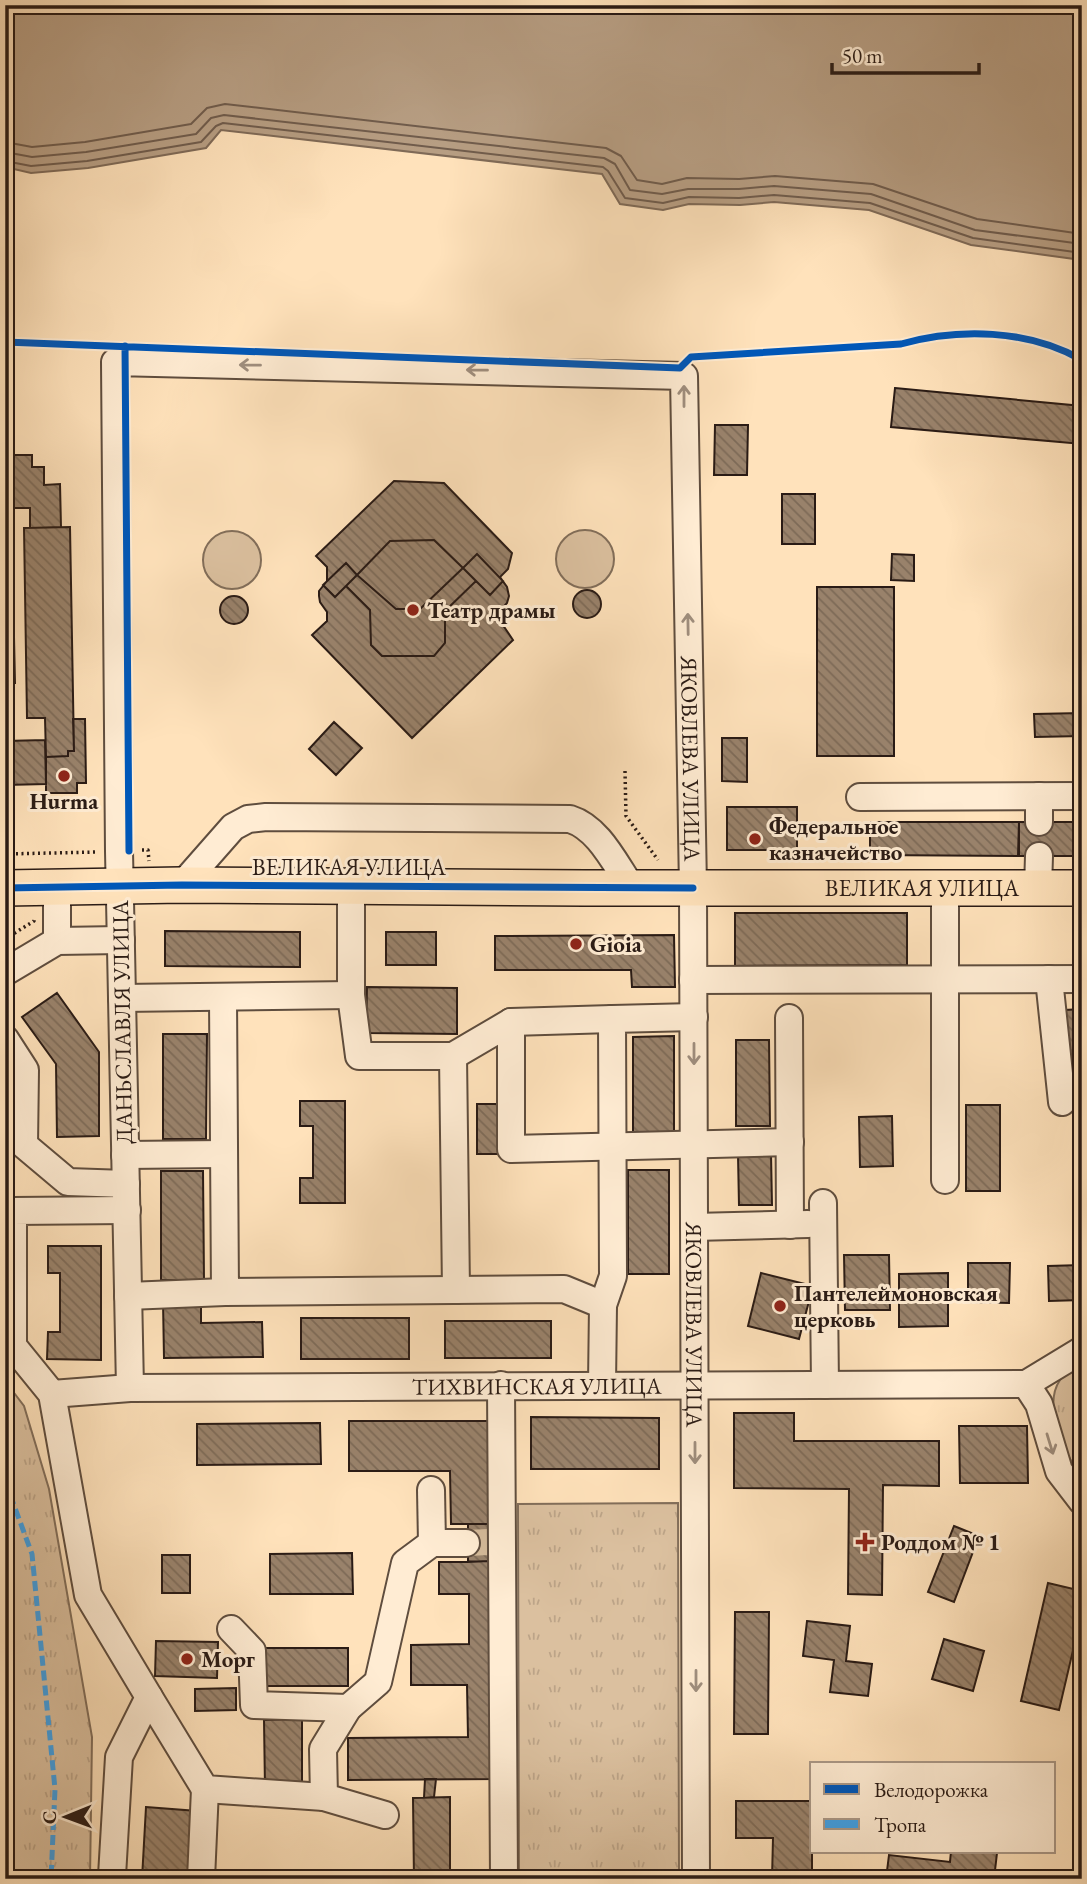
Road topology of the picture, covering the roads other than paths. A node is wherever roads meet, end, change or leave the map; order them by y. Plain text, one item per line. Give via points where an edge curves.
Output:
1 (115, 362) joint
2 (1082, 796) edge
3 (860, 797) dead end
4 (182, 885) junction
5 (120, 886) junction
6 (351, 887) junction
7 (5, 888) edge
8 (662, 888) junction
9 (945, 888) junction
10 (1082, 888) edge
11 (46, 898) junction
12 (121, 940) junction
13 (57, 941) junction
14 (5, 972) edge
15 (1049, 979) junction
16 (1082, 979) edge
17 (693, 980) junction
18 (945, 980) junction
19 (351, 995) junction
20 (122, 998) junction
21 (223, 998) junction
22 (694, 1017) junction
23 (789, 1018) dead end
24 (612, 1019) junction
25 (510, 1022) junction
26 (5, 1039) edge
27 (453, 1056) junction
28 (1062, 1102) dead end
29 (790, 1142) junction
30 (694, 1145) junction
31 (613, 1147) junction
32 (224, 1154) junction
33 (125, 1155) junction
34 (945, 1180) dead end
35 (126, 1184) junction
36 (127, 1210) junction
37 (790, 1225) junction
38 (694, 1227) junction
39 (456, 1290) junction
40 (225, 1292) junction
41 (128, 1296) junction
42 (603, 1306) junction
43 (1082, 1350) edge
44 (1026, 1384) junction
45 (501, 1385) junction
46 (602, 1385) junction
47 (825, 1385) junction
48 (695, 1386) junction
49 (130, 1388) junction
50 (52, 1394) junction
51 (431, 1490) dead end
52 (1082, 1501) edge
53 (486, 1542) junction
54 (432, 1543) junction
55 (231, 1629) dead end
56 (149, 1697) junction
57 (348, 1708) junction
58 (205, 1789) junction
59 (324, 1797) junction
60 (384, 1815) dead end
61 (112, 1876) dead end
62 (201, 1879) edge
63 (504, 1879) edge
64 (696, 1879) edge

1 - 5 street, ДАНЬСЛАВЛЯ УЛИЦА
8 -> 1 street, ЯКОВЛЕВА УЛИЦА via 684,376
2 - 3 street via 1039,809
4 - 5 main road, ВЕЛИКАЯ УЛИЦА
4 - 6 main road, ВЕЛИКАЯ УЛИЦА
4 - 8 street via 233,827 248,819 570,818 585,825
5 - 11 main road, ВЕЛИКАЯ УЛИЦА
5 - 12 street, ДАНЬСЛАВЛЯ УЛИЦА
6 - 8 main road, ВЕЛИКАЯ УЛИЦА
6 - 19 street
7 - 11 main road, ВЕЛИКАЯ УЛИЦА
8 - 9 main road, ВЕЛИКАЯ УЛИЦА
8 - 17 street, ЯКОВЛЕВА УЛИЦА
9 - 10 main road, ВЕЛИКАЯ УЛИЦА via 1038,872
9 - 18 street
11 - 13 street
12 - 13 street
12 - 20 street, ДАНЬСЛАВЛЯ УЛИЦА
13 - 14 street
15 - 16 street
15 - 18 street
15 - 28 street
17 - 18 street
17 - 22 street, ЯКОВЛЕВА УЛИЦА
18 - 34 street
19 - 21 street
19 - 27 street via 359,1056
20 - 21 street
20 - 33 street, ДАНЬСЛАВЛЯ УЛИЦА
21 - 32 street
22 - 24 street
22 -> 30 street, ЯКОВЛЕВА УЛИЦА
23 - 29 street
24 - 25 street
24 - 31 street
25 - 27 street
25 - 31 street via 511,1149
26 - 35 street via 25,1070 24,1145 68,1182
27 - 39 street
29 - 30 street
29 - 37 street
30 - 31 street
30 - 38 street, ЯКОВЛЕВА УЛИЦА
31 - 42 street via 613,1276
32 - 33 street
32 - 40 street
33 - 35 street, ДАНЬСЛАВЛЯ УЛИЦА
35 - 36 street, ДАНЬСЛАВЛЯ УЛИЦА
36 - 41 street, ДАНЬСЛАВЛЯ УЛИЦА
36 - 50 street via 13,1211 13,1346
37 - 38 street
37 - 47 street via 823,1214
38 - 48 street, ЯКОВЛЕВА УЛИЦА
39 - 40 street
39 - 42 street via 564,1289
40 - 41 street
41 - 49 street, ДАНЬСЛАВЛЯ УЛИЦА
42 - 46 street
43 - 44 street, ТИХВИНСКАЯ УЛИЦА
44 - 47 street, ТИХВИНСКАЯ УЛИЦА
44 -> 52 street via 1039,1404 1059,1471
45 - 46 street, ТИХВИНСКАЯ УЛИЦА
45 - 49 street, ТИХВИНСКАЯ УЛИЦА
45 - 53 street
46 - 48 street, ТИХВИНСКАЯ УЛИЦА
47 - 48 street, ТИХВИНСКАЯ УЛИЦА
48 -> 64 street, ЯКОВЛЕВА УЛИЦА
49 - 50 street, ТИХВИНСКАЯ УЛИЦА
50 - 56 street via 88,1594
51 - 54 street
53 - 54 street
53 - 63 street
54 - 57 street via 405,1563 378,1682
55 - 57 street via 252,1651 254,1705
56 - 58 street
56 - 61 street via 119,1757
57 - 59 street via 323,1749
58 - 59 street
58 - 62 street
59 - 60 street

